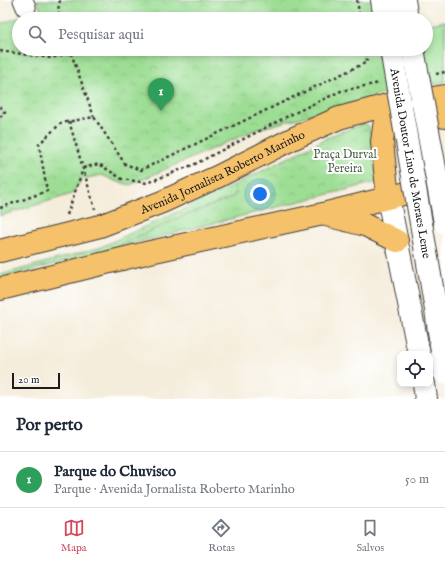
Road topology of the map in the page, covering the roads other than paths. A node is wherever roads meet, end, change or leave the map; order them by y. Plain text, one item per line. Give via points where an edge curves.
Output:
1 (382, 0) edge
2 (404, 0) edge
3 (384, 12) edge
4 (406, 12) edge
5 (392, 56) edge
6 (414, 56) edge
7 (445, 96) edge
8 (419, 100) junction
9 (387, 105) junction
10 (445, 117) edge
11 (445, 183) edge
12 (388, 197) junction
13 (323, 214) junction
14 (445, 223) edge
15 (397, 242) junction
16 (0, 251) edge
17 (0, 289) edge
18 (410, 306) junction
19 (445, 314) edge
20 (418, 351) edge
21 (445, 373) edge
22 (424, 387) edge
23 (426, 399) edge

1 - 3 street
2 - 4 street
5 - 21 street, Avenida Doutor Lino de Moraes Leme, bridge
6 - 14 street, Avenida Doutor Lino de Moraes Leme, bridge
7 - 8 main road, Avenida Jornalista Roberto Marinho
8 - 9 main road, Avenida Jornalista Roberto Marinho
8 - 10 main road
9 - 12 main road via 382,142
9 - 16 main road, Avenida Jornalista Roberto Marinho via 339,118 162,202 100,226
11 - 12 main road
12 - 13 main road
12 - 15 street
13 - 15 main road via 365,224
13 - 17 main road via 150,252
15 - 18 street
18 - 19 street
18 - 20 street
22 - 23 street

